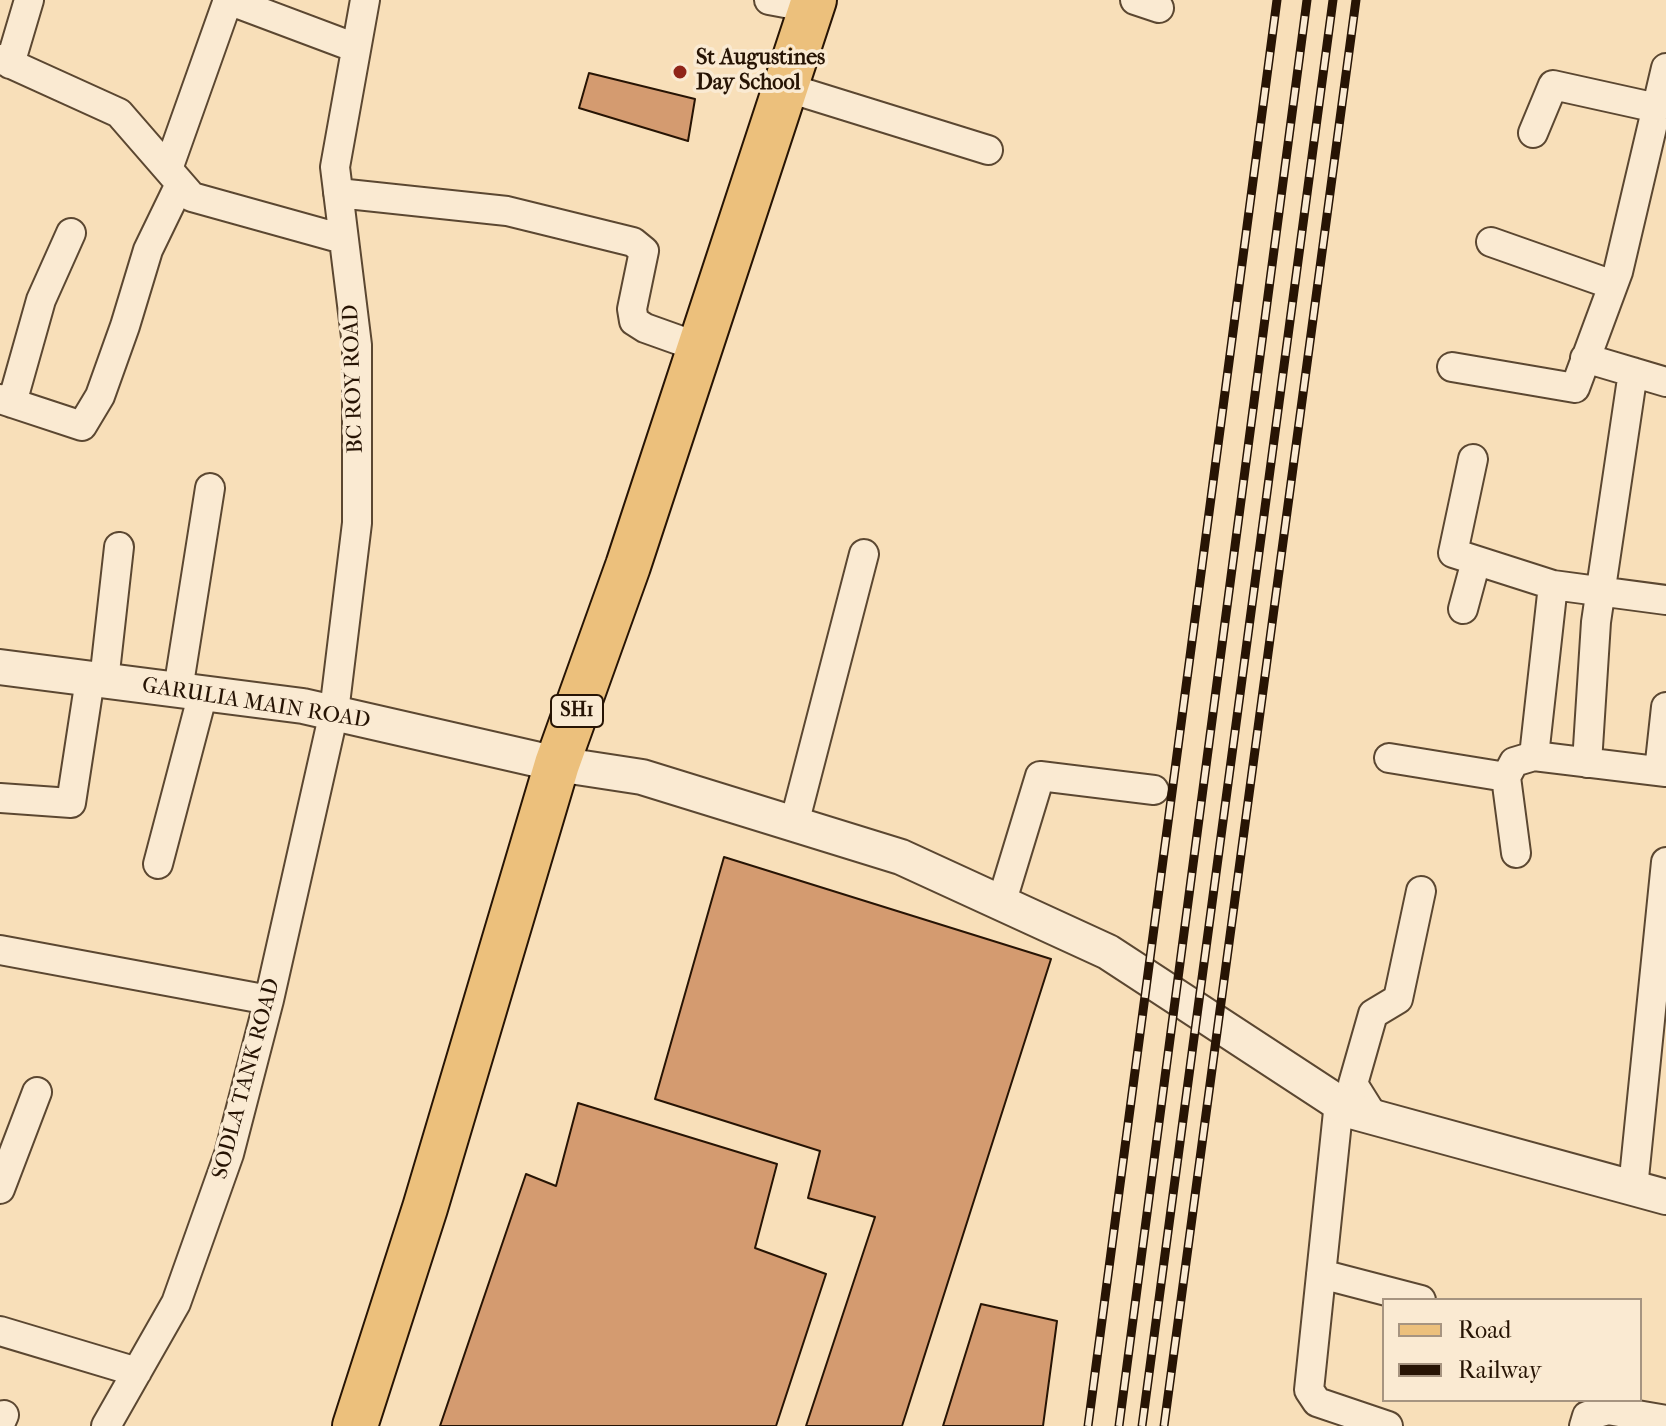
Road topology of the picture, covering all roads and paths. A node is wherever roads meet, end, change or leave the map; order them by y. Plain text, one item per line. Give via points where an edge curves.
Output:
1 (29, 0) edge
2 (228, 0) edge
3 (365, 0) edge
4 (769, 0) edge
5 (813, 4) edge
6 (356, 48) junction
7 (5, 61) edge
8 (1666, 68) edge
9 (785, 87) junction
10 (1657, 108) junction
11 (1533, 133) dead end
12 (988, 150) dead end
13 (174, 176) junction
14 (338, 193) junction
15 (71, 233) dead end
16 (343, 239) junction
17 (1491, 242) dead end
18 (1613, 285) junction
19 (701, 348) junction
20 (1585, 358) junction
21 (1452, 367) dead end
22 (1633, 372) junction
23 (1666, 382) edge
24 (6, 401) edge
25 (1473, 459) dead end
26 (210, 488) dead end
27 (119, 547) dead end
28 (864, 554) dead end
29 (1476, 561) junction
30 (1553, 585) junction
31 (1600, 591) junction
32 (1666, 600) edge
33 (1463, 609) dead end
34 (0, 667) edge
35 (97, 680) junction
36 (190, 692) junction
37 (1666, 707) edge
38 (334, 712) junction
39 (1534, 756) junction
40 (1389, 758) dead end
41 (1587, 763) junction
42 (557, 764) junction
43 (1662, 772) edge
44 (1506, 777) junction
45 (1154, 790) dead end
46 (0, 798) edge
47 (794, 824) junction
48 (1516, 853) dead end
49 (1666, 862) edge
50 (158, 864) dead end
51 (1421, 891) dead end
52 (1001, 904) junction
53 (1, 954) edge
54 (269, 1000) junction
55 (1656, 1051) edge
56 (37, 1092) dead end
57 (1339, 1102) junction
58 (1373, 1116) junction
59 (1633, 1188) junction
60 (0, 1189) edge
61 (1666, 1197) edge
62 (1321, 1274) junction
63 (1413, 1298) edge
64 (0, 1331) edge
65 (137, 1372) junction
66 (1311, 1414) edge
67 (1666, 1420) edge
68 (106, 1426) edge
69 (355, 1426) edge
70 (1388, 1426) edge
71 (1584, 1426) edge

1 - 7 street
2 - 6 street
2 - 13 street
3 - 6 street, BC ROY ROAD
4 - 5 street
5 - 9 main road, SH1
6 - 14 street, BC ROY ROAD via 335,167
7 - 13 street via 119,113
8 - 10 street
9 - 12 street
9 - 19 main road, SH1
10 - 11 street via 1553,85
10 - 18 street
13 - 16 street via 192,197
13 - 24 street via 100,396 82,426
14 - 16 street, BC ROY ROAD
14 - 19 street via 507,211 633,242 644,251 634,321
15 - 24 street
16 - 38 street, BC ROY ROAD via 357,345 357,523
17 - 18 street
18 - 20 street
19 - 42 main road, SH1
20 - 21 street via 1575,388
20 - 22 street
22 - 23 street
22 - 31 street
25 - 29 street via 1453,553
26 - 36 street
27 - 35 street
28 - 47 street
29 - 30 street
29 - 33 street
30 - 31 street
30 - 39 street
31 - 32 street
31 - 41 street
34 - 35 street, GARULIA MAIN ROAD
35 - 36 street, GARULIA MAIN ROAD
35 - 46 street via 71,803
36 - 38 street, GARULIA MAIN ROAD
36 - 50 street
37 - 43 street
38 - 42 street, GARULIA MAIN ROAD
38 - 54 street, SODLA TANK ROAD
39 - 41 street
39 - 44 street via 1514,762
40 - 44 street
41 - 43 street
42 - 47 street, GARULIA MAIN ROAD via 642,777
42 - 69 main road, SH1
44 - 48 street
45 - 52 street via 1040,776
47 - 52 street, GARULIA MAIN ROAD via 901,857
49 - 55 street
51 - 58 street via 1398,999 1373,1014 1353,1084
52 - 57 street, GARULIA MAIN ROAD via 1108,952
53 - 54 street
54 - 65 street, SODLA TANK ROAD via 229,1154 176,1303
55 - 59 street
56 - 60 street
57 - 58 street, GARULIA MAIN ROAD
57 - 62 street
58 - 59 street, GARULIA MAIN ROAD
59 - 61 street, GARULIA MAIN ROAD
62 - 63 street
62 - 66 street
64 - 65 street
65 - 68 street, SODLA TANK ROAD
66 - 70 street
67 - 71 street via 1608,1410 1587,1416

